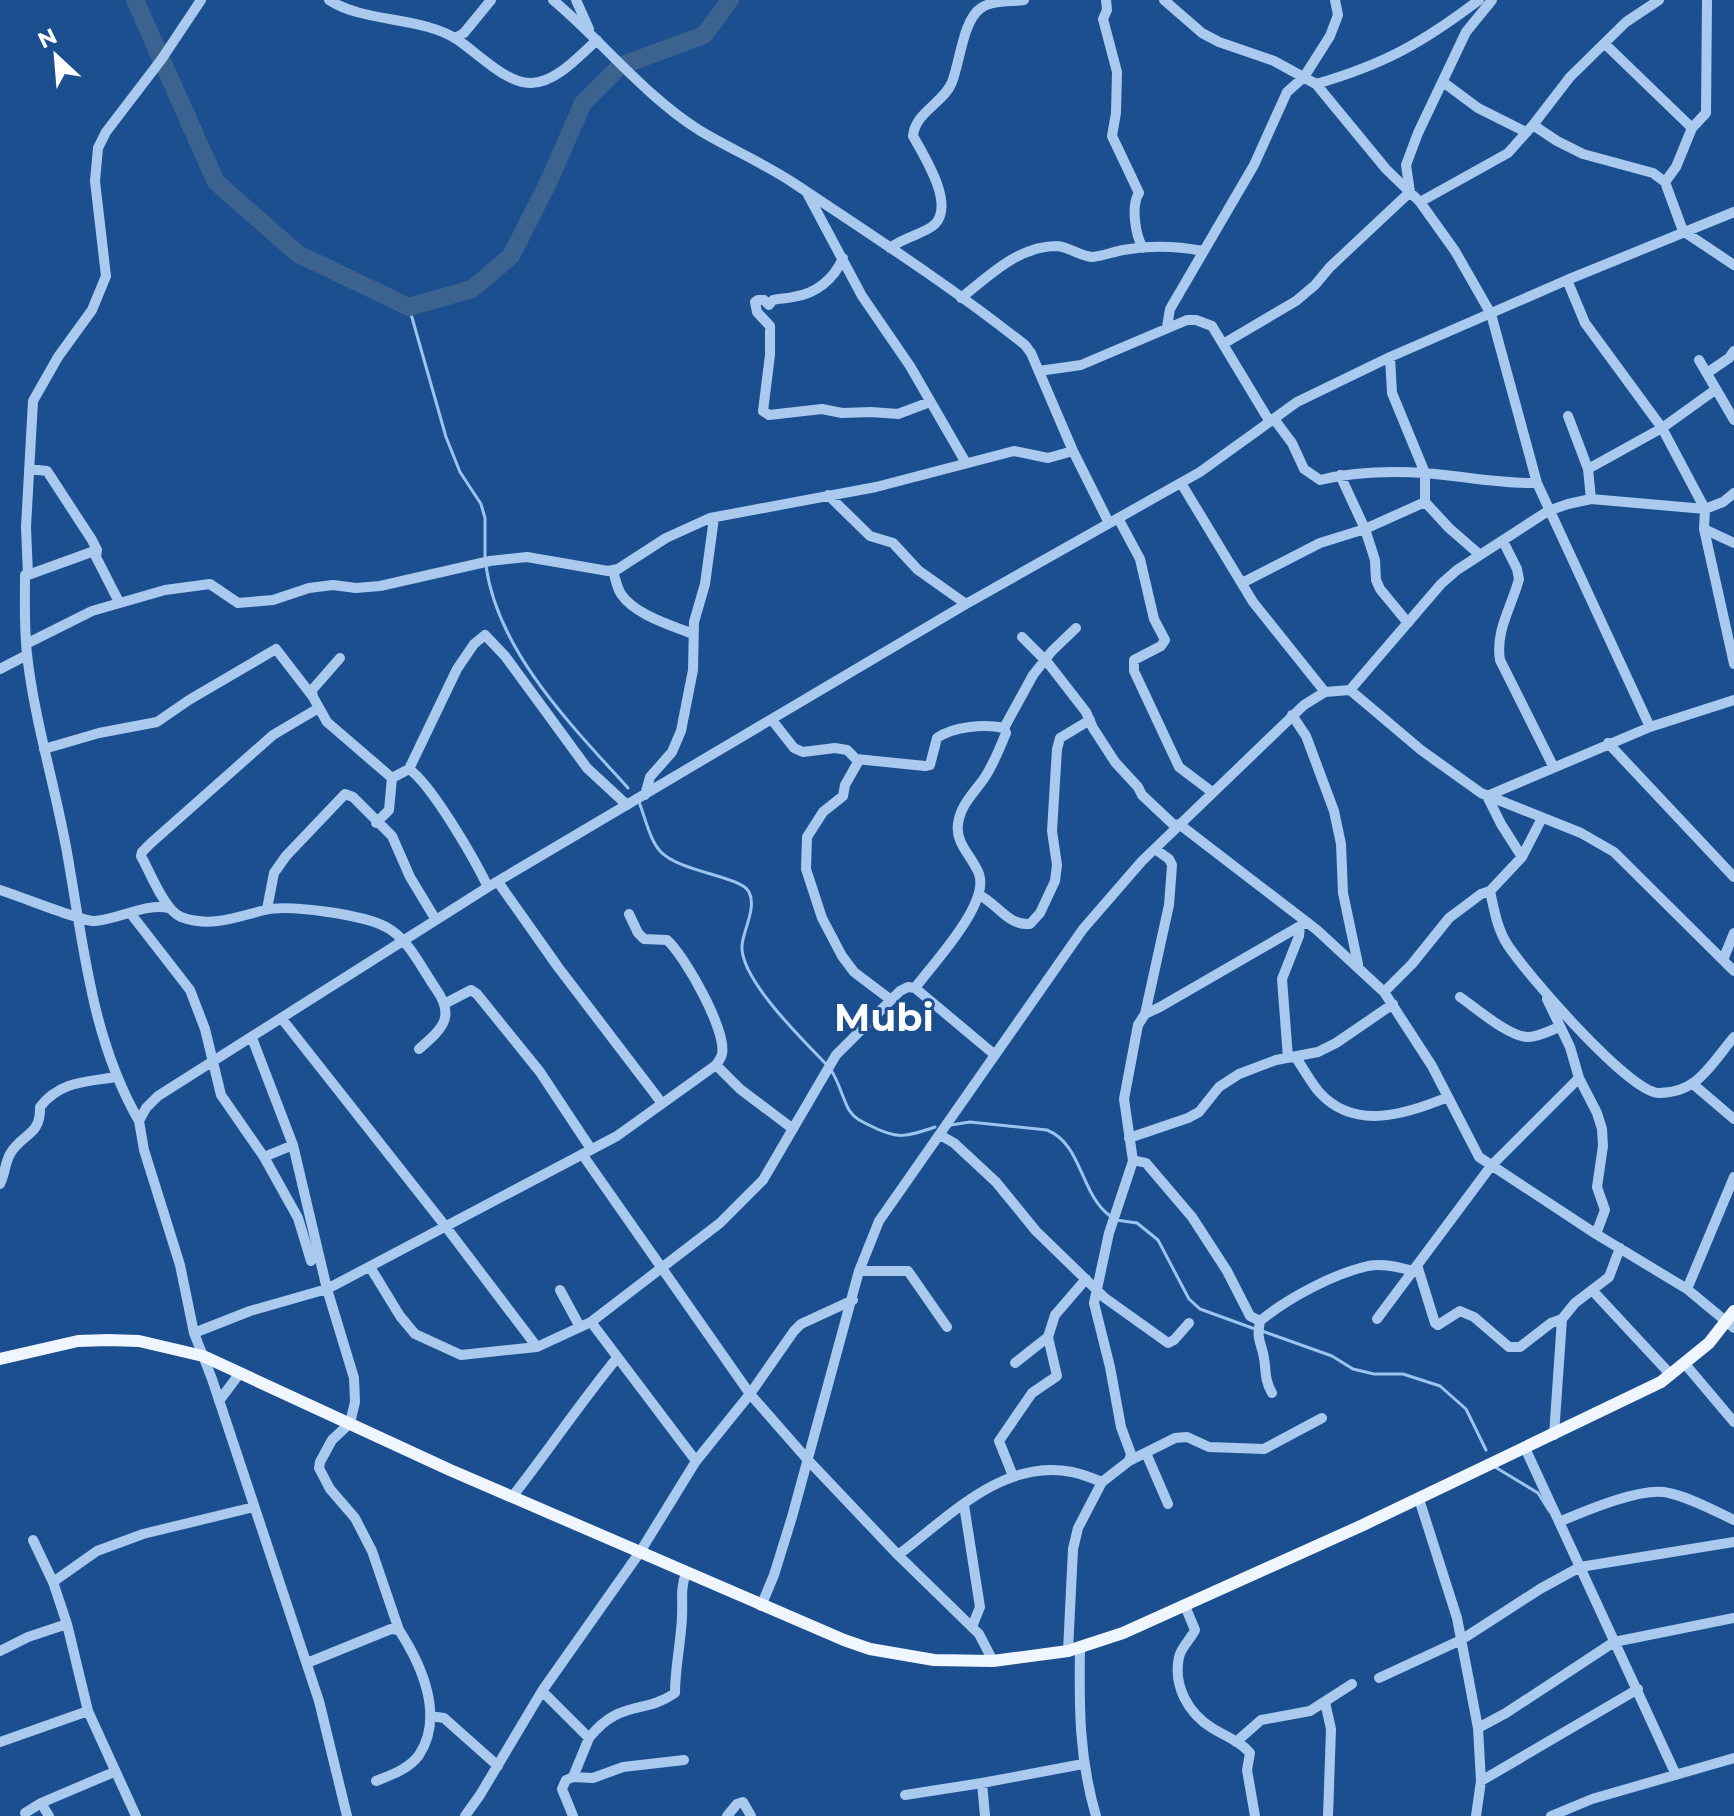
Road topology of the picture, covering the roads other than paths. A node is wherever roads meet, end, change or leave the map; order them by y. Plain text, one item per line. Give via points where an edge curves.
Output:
1 (201, 0) edge
2 (329, 0) edge
3 (491, 0) edge
4 (553, 0) edge
5 (576, 0) edge
6 (971, 0) edge
7 (1024, 0) edge
8 (1106, 0) edge
9 (1335, 0) edge
10 (1479, 0) edge
11 (1492, 0) edge
12 (1659, 0) edge
13 (1707, 0) edge
14 (1170, 2) edge
15 (975, 14) junction
16 (593, 35) junction
17 (455, 38) junction
18 (1605, 44) junction
19 (1304, 77) junction
20 (1443, 82) junction
21 (1316, 84) junction
22 (1692, 128) junction
23 (1530, 129) junction
24 (1665, 182) junction
25 (1410, 192) junction
26 (807, 193) junction
27 (1420, 202) junction
28 (1734, 212) edge
29 (1683, 231) junction
30 (890, 248) junction
31 (1143, 248) junction
32 (1203, 251) junction
33 (843, 258) junction
34 (1734, 265) edge
35 (1567, 280) junction
36 (961, 298) junction
37 (1491, 314) junction
38 (1167, 327) junction
39 (1223, 344) junction
40 (1734, 351) edge
41 (1390, 357) junction
42 (1699, 360) dead end
43 (1039, 371) junction
44 (1707, 373) junction
45 (1715, 390) junction
46 (930, 402) junction
47 (1568, 416) dead end
48 (1272, 420) junction
49 (1734, 420) edge
50 (1662, 428) junction
51 (1073, 451) junction
52 (966, 463) junction
53 (29, 469) junction
54 (1588, 469) junction
55 (1425, 473) junction
56 (1340, 475) junction
57 (1181, 483) junction
58 (1537, 483) junction
59 (1734, 493) edge
60 (828, 495) junction
61 (1591, 499) junction
62 (1425, 502) junction
63 (1705, 509) junction
64 (1548, 511) junction
65 (714, 518) junction
66 (1113, 520) junction
67 (1365, 529) junction
68 (1704, 529) junction
69 (1503, 541) junction
70 (1734, 543) edge
71 (97, 550) junction
72 (1480, 555) junction
73 (613, 570) junction
74 (28, 575) junction
75 (1242, 583) junction
76 (119, 602) junction
77 (966, 604) junction
78 (1408, 623) junction
79 (1076, 628) dead end
80 (693, 634) junction
81 (1022, 637) dead end
82 (1732, 649) edge
83 (27, 650) junction
84 (340, 658) dead end
85 (1044, 660) junction
86 (1734, 664) edge
87 (0, 669) edge
88 (1350, 690) junction
89 (1325, 692) junction
90 (313, 697) junction
91 (1734, 700) edge
92 (317, 709) junction
93 (1292, 715) junction
94 (772, 720) junction
95 (1090, 720) junction
96 (1650, 727) junction
97 (1004, 728) junction
98 (1608, 743) junction
99 (44, 749) junction
100 (856, 759) junction
101 (1553, 766) junction
102 (409, 769) junction
103 (392, 778) junction
104 (1212, 792) junction
105 (645, 795) junction
106 (1487, 796) junction
107 (627, 805) junction
108 (1542, 818) junction
109 (376, 823) junction
110 (1177, 825) junction
111 (1155, 849) junction
112 (1522, 857) junction
113 (1734, 877) edge
114 (493, 884) junction
115 (0, 890) edge
116 (1490, 891) junction
117 (979, 895) junction
118 (169, 908) junction
119 (267, 909) junction
120 (131, 914) junction
121 (629, 914) dead end
122 (76, 916) junction
123 (436, 920) junction
124 (1303, 924) junction
125 (1734, 933) edge
126 (403, 941) junction
127 (1723, 960) junction
128 (1359, 966) junction
129 (1734, 971) edge
130 (1538, 984) junction
131 (915, 988) junction
132 (1384, 992) junction
133 (1460, 997) dead end
134 (891, 1000) junction
135 (446, 1003) junction
136 (1393, 1004) junction
137 (1145, 1014) junction
138 (282, 1019) junction
139 (1559, 1027) junction
140 (1734, 1037) edge
141 (252, 1038) junction
142 (419, 1049) dead end
143 (995, 1055) junction
144 (1292, 1058) junction
145 (212, 1062) junction
146 (716, 1065) junction
147 (116, 1077) junction
148 (1579, 1078) junction
149 (1694, 1085) junction
150 (1448, 1097) junction
151 (661, 1102) junction
152 (1734, 1119) edge
153 (139, 1121) junction
154 (793, 1129) junction
155 (940, 1135) junction
156 (1129, 1138) junction
157 (293, 1145) junction
158 (586, 1152) junction
159 (4, 1156) edge
160 (264, 1157) junction
161 (1133, 1160) junction
162 (1491, 1166) junction
163 (1734, 1177) edge
164 (0, 1184) edge
165 (446, 1227) junction
166 (1596, 1234) junction
167 (1620, 1248) junction
168 (311, 1261) dead end
169 (370, 1267) junction
170 (660, 1268) junction
171 (1415, 1268) junction
172 (859, 1271) junction
173 (1086, 1279) junction
174 (1095, 1288) junction
175 (327, 1289) junction
176 (1687, 1289) junction
177 (560, 1290) dead end
178 (1592, 1290) junction
179 (853, 1300) junction
180 (1734, 1311) edge
181 (1377, 1319) dead end
182 (1562, 1319) junction
183 (591, 1322) junction
184 (1260, 1322) junction
185 (1189, 1323) dead end
186 (1730, 1325) edge
187 (580, 1327) junction
188 (947, 1327) dead end
189 (194, 1333) junction
190 (1048, 1337) junction
191 (537, 1347) junction
192 (203, 1356) junction
193 (617, 1358) junction
194 (0, 1359) edge
195 (1015, 1363) dead end
196 (1685, 1364) junction
197 (240, 1373) junction
198 (1671, 1375) junction
199 (1272, 1393) dead end
200 (750, 1394) junction
201 (219, 1401) junction
202 (1322, 1418) dead end
203 (1734, 1422) edge
204 (350, 1423) junction
205 (1554, 1435) junction
206 (1525, 1448) junction
207 (1146, 1453) junction
208 (807, 1459) junction
209 (696, 1461) junction
210 (1129, 1461) junction
211 (1013, 1476) junction
212 (1102, 1482) junction
213 (512, 1497) junction
214 (1419, 1499) junction
215 (1168, 1504) dead end
216 (964, 1505) junction
217 (254, 1507) junction
218 (1734, 1520) edge
219 (1559, 1522) junction
220 (33, 1540) dead end
221 (1734, 1542) edge
222 (640, 1552) junction
223 (898, 1555) junction
224 (1580, 1567) junction
225 (686, 1573) junction
226 (53, 1582) junction
227 (761, 1606) junction
228 (1185, 1606) junction
229 (1734, 1618) edge
230 (67, 1624) junction
231 (972, 1627) junction
232 (399, 1630) junction
233 (1461, 1640) junction
234 (1614, 1642) junction
235 (1074, 1649) junction
236 (0, 1651) edge
237 (993, 1661) junction
238 (307, 1663) junction
239 (1379, 1678) dead end
240 (1352, 1684) dead end
241 (1638, 1689) junction
242 (542, 1691) junction
243 (1325, 1702) junction
244 (88, 1711) junction
245 (430, 1716) junction
246 (1478, 1728) junction
247 (589, 1738) junction
248 (0, 1742) edge
249 (1236, 1742) junction
250 (1734, 1758) edge
251 (684, 1760) dead end
252 (1083, 1764) junction
253 (498, 1766) junction
254 (114, 1772) junction
255 (1676, 1775) junction
256 (573, 1777) junction
257 (376, 1781) dead end
258 (1481, 1781) junction
259 (982, 1783) junction
260 (905, 1795) dead end
261 (41, 1803) junction
262 (25, 1813) dead end
263 (49, 1816) edge
264 (136, 1816) edge
265 (347, 1816) edge
266 (465, 1816) edge
267 (573, 1816) edge
268 (727, 1816) edge
269 (751, 1816) edge
270 (985, 1816) edge
271 (1096, 1816) edge
272 (1255, 1816) edge
273 (1328, 1816) edge
274 (1476, 1816) edge
275 (1551, 1816) edge

1 - 53 street via 98,148 95,181 106,276 92,310 33,401
2 - 17 street
3 - 17 street
4 - 16 street
5 - 16 street
6 - 15 street
7 - 15 street via 994,3
8 - 31 street via 1103,19 1117,72 1112,136 1139,193 1135,213
9 - 19 street via 1336,24
10 - 21 street via 1393,57
11 - 20 street via 1466,32
12 - 18 street
13 - 22 street via 1706,113
14 - 19 street via 1202,33
15 - 30 street via 952,85 913,131 943,208 936,224
16 - 17 street via 570,65 534,84 495,69
16 - 26 street via 637,82 698,129
18 - 22 street
18 - 23 street via 1570,77
19 - 21 street
19 - 32 street via 1287,92 1254,165
20 - 23 street via 1478,108
20 - 25 street via 1406,165
21 - 25 street
22 - 24 street
23 - 24 street
23 - 27 street via 1508,153
24 - 29 street
25 - 27 street
25 - 39 street via 1296,301
26 - 30 street
26 - 33 street
27 - 37 street
28 - 29 street
29 - 34 street
29 - 35 street
30 - 36 street
31 - 32 street
31 - 36 street via 1092,257 1059,246 1031,251 995,270
32 - 38 street via 1170,309
33 - 46 street
33 - 46 street via 818,289 769,305 755,302 770,326 763,411 898,414
35 - 37 street
35 - 50 street via 1585,323
36 - 43 street via 1025,345
37 - 41 street
37 - 58 street
38 - 39 street via 1187,320 1205,322
38 - 43 street via 1081,365
39 - 48 street
40 - 44 street
41 - 48 street via 1327,386
41 - 55 street via 1392,393
42 - 44 street
43 - 51 street
44 - 45 street
45 - 49 street
45 - 50 street
46 - 52 street
47 - 54 street
48 - 56 street via 1292,443 1304,469 1320,480
48 - 57 street
50 - 54 street
50 - 63 street
51 - 52 street via 1048,458 1014,451
51 - 66 street
52 - 60 street
53 - 71 street via 47,471
53 - 74 street
54 - 61 street
55 - 56 street
55 - 58 street
55 - 62 street
56 - 67 street
57 - 66 street
57 - 75 street
58 - 64 street
59 - 63 street
60 - 65 street
60 - 77 street via 870,536 893,543 918,570
61 - 63 street
61 - 64 street
62 - 67 street
62 - 72 street
63 - 68 street
64 - 69 street
64 - 96 street
65 - 73 street via 666,538
65 - 80 street
66 - 77 street
66 - 104 street via 1140,559 1154,619 1165,640 1134,660 1134,671 1179,767
67 - 75 street via 1320,543
67 - 78 street via 1380,589
68 - 70 street
68 - 82 street
69 - 72 street
69 - 101 street via 1519,579 1499,635 1500,660
71 - 74 street
71 - 76 street
72 - 78 street via 1441,584
73 - 76 street via 527,557 380,586 309,588 256,602 238,603 210,584
73 - 80 street via 620,593 631,605
74 - 83 street
75 - 89 street
76 - 83 street via 92,611
77 - 94 street
78 - 88 street
79 - 85 street
80 - 105 street via 693,670 681,731 672,752 650,777
81 - 85 street
82 - 86 street
83 - 87 street
83 - 99 street
84 - 90 street via 312,690
85 - 95 street
85 - 97 street
88 - 89 street
88 - 106 street via 1421,750
89 - 93 street
90 - 92 street
90 - 99 street via 273,650 157,722
91 - 96 street
92 - 103 street
92 - 118 street via 273,735 142,852
93 - 104 street
93 - 128 street via 1306,736 1334,811 1348,925
94 - 100 street via 794,748 847,750
94 - 105 street
95 - 110 street via 1142,795
95 - 117 street via 1060,738 1057,749 1052,831 1057,865 1040,913 1030,924 1020,925
96 - 98 street
97 - 100 street via 944,733 937,738 930,765
97 - 117 street via 998,753 957,826 980,874
98 - 101 street
98 - 113 street
99 - 122 street
100 - 134 street via 843,796 823,812 807,837 806,869 842,956
101 - 106 street
102 - 103 street
102 - 107 street via 457,669 485,635 587,768
102 - 114 street
103 - 109 street via 392,803
104 - 110 street
105 - 107 street
106 - 108 street
106 - 112 street
107 - 114 street
108 - 112 street
108 - 127 street via 1614,852
109 - 119 street via 345,794 274,873
109 - 123 street via 392,836
110 - 111 street
110 - 124 street
111 - 137 street via 1172,865 1169,905
111 - 143 street via 1083,929
112 - 116 street
114 - 123 street
114 - 151 street
115 - 122 street
116 - 130 street via 1505,941
116 - 132 street via 1449,918
117 - 131 street via 961,929
118 - 119 street via 196,922 244,918
118 - 120 street via 154,906
119 - 126 street via 313,909 354,918 386,927
120 - 122 street via 93,922
120 - 145 street via 190,990
121 - 146 street via 644,939 667,940 690,967 721,1041 722,1057
122 - 147 street via 98,1022
123 - 126 street
124 - 128 street
124 - 137 street
124 - 144 street via 1282,979
125 - 127 street
126 - 135 street
126 - 138 street
127 - 129 street
128 - 132 street
130 - 139 street
130 - 149 street via 1644,1090 1657,1094
131 - 134 street via 900,991
131 - 143 street
132 - 136 street
133 - 139 street via 1523,1037
134 - 154 street via 836,1055
135 - 142 street via 441,1026
135 - 158 street via 467,990 477,994 540,1072
136 - 144 street via 1336,1043
136 - 150 street
137 - 156 street via 1138,1025 1124,1099
138 - 141 street
138 - 165 street
139 - 148 street
140 - 149 street
141 - 145 street
141 - 157 street
143 - 155 street
144 - 150 street via 1318,1091 1354,1116 1400,1112
144 - 156 street via 1239,1074 1219,1087 1199,1112
145 - 153 street via 158,1096
145 - 160 street via 221,1095
146 - 151 street
146 - 154 street
147 - 153 street
147 - 159 street via 80,1080 61,1088 40,1107 34,1131
148 - 162 street
148 - 166 street via 1602,1129 1597,1187 1605,1210
149 - 152 street
150 - 162 street via 1472,1147
151 - 158 street
153 - 189 street
154 - 170 street via 763,1180 720,1223
155 - 172 street via 887,1206
155 - 173 street via 996,1182 1036,1231
156 - 161 street
157 - 160 street
157 - 175 street
158 - 165 street
158 - 170 street
159 - 164 street via 7,1170
160 - 168 street via 298,1218
161 - 174 street
161 - 184 street via 1146,1163 1192,1217 1250,1316
162 - 166 street
162 - 171 street
163 - 176 street
165 - 169 street
165 - 191 street
166 - 167 street
167 - 176 street
167 - 178 street via 1609,1277
169 - 175 street
169 - 191 street via 415,1334 447,1350 461,1355
170 - 183 street
170 - 200 street
171 - 181 street
171 - 182 street via 1438,1325 1460,1311 1515,1349
171 - 184 street via 1370,1266 1295,1296
172 - 179 street
172 - 188 street via 908,1271
173 - 174 street
173 - 190 street via 1055,1315
174 - 185 street via 1168,1343
174 - 210 street via 1097,1322
175 - 189 street
175 - 204 street via 354,1378
176 - 186 street
177 - 187 street
178 - 182 street
178 - 198 street
179 - 200 street via 801,1324
179 - 208 street
180 - 186 main road
182 - 205 street
183 - 187 street
183 - 193 street
184 - 199 street via 1256,1337
186 - 196 main road
187 - 191 street
189 - 192 street
190 - 195 street
190 - 211 street via 1057,1376 1032,1393 999,1441
192 - 194 main road via 139,1341 108,1340 78,1341
192 - 197 main road
192 - 201 street
193 - 209 street
193 - 213 street
196 - 198 main road
196 - 203 street
197 - 201 street
197 - 204 main road
198 - 205 main road
200 - 208 street
200 - 209 street
201 - 217 street
202 - 207 street via 1264,1449 1209,1447 1187,1437 1165,1441
204 - 213 main road
204 - 232 street via 332,1440 319,1468 372,1551
205 - 206 main road
206 - 214 main road
206 - 219 street
207 - 210 street
207 - 215 street
208 - 223 street
208 - 227 street
209 - 222 street
210 - 212 street
211 - 212 street via 1071,1472
211 - 216 street via 988,1486
212 - 235 street via 1073,1549
213 - 222 main road
214 - 228 main road
214 - 233 street
216 - 223 street
216 - 231 street via 980,1607
217 - 226 street via 97,1551
217 - 238 street
218 - 219 street via 1654,1491
219 - 224 street
220 - 226 street
221 - 224 street
222 - 225 main road
222 - 242 street
223 - 231 street
224 - 233 street
224 - 234 street
225 - 227 main road
225 - 247 street via 675,1693 620,1711
226 - 230 street
227 - 237 main road via 870,1649 934,1660
228 - 235 main road
228 - 249 street via 1195,1630 1179,1656 1181,1691 1193,1713
229 - 234 street
230 - 236 street
230 - 244 street
231 - 237 street
232 - 238 street
232 - 245 street via 420,1668
233 - 239 street
233 - 246 street
234 - 241 street
234 - 246 street
235 - 237 main road
235 - 252 street
238 - 265 street
240 - 243 street
241 - 255 street
241 - 258 street
242 - 247 street
242 - 253 street
243 - 249 street via 1310,1711 1261,1720
243 - 273 street via 1331,1729
244 - 248 street
244 - 254 street
245 - 253 street via 444,1718
245 - 257 street via 420,1754 406,1768
246 - 258 street
247 - 256 street
249 - 272 street via 1250,1753 1247,1770
250 - 255 street
251 - 256 street via 623,1767 593,1778
252 - 259 street
252 - 271 street
253 - 266 street
254 - 261 street
254 - 264 street
255 - 275 street
256 - 267 street via 562,1784
258 - 274 street
259 - 260 street
259 - 270 street
261 - 262 street
261 - 263 street
268 - 269 street via 743,1802

